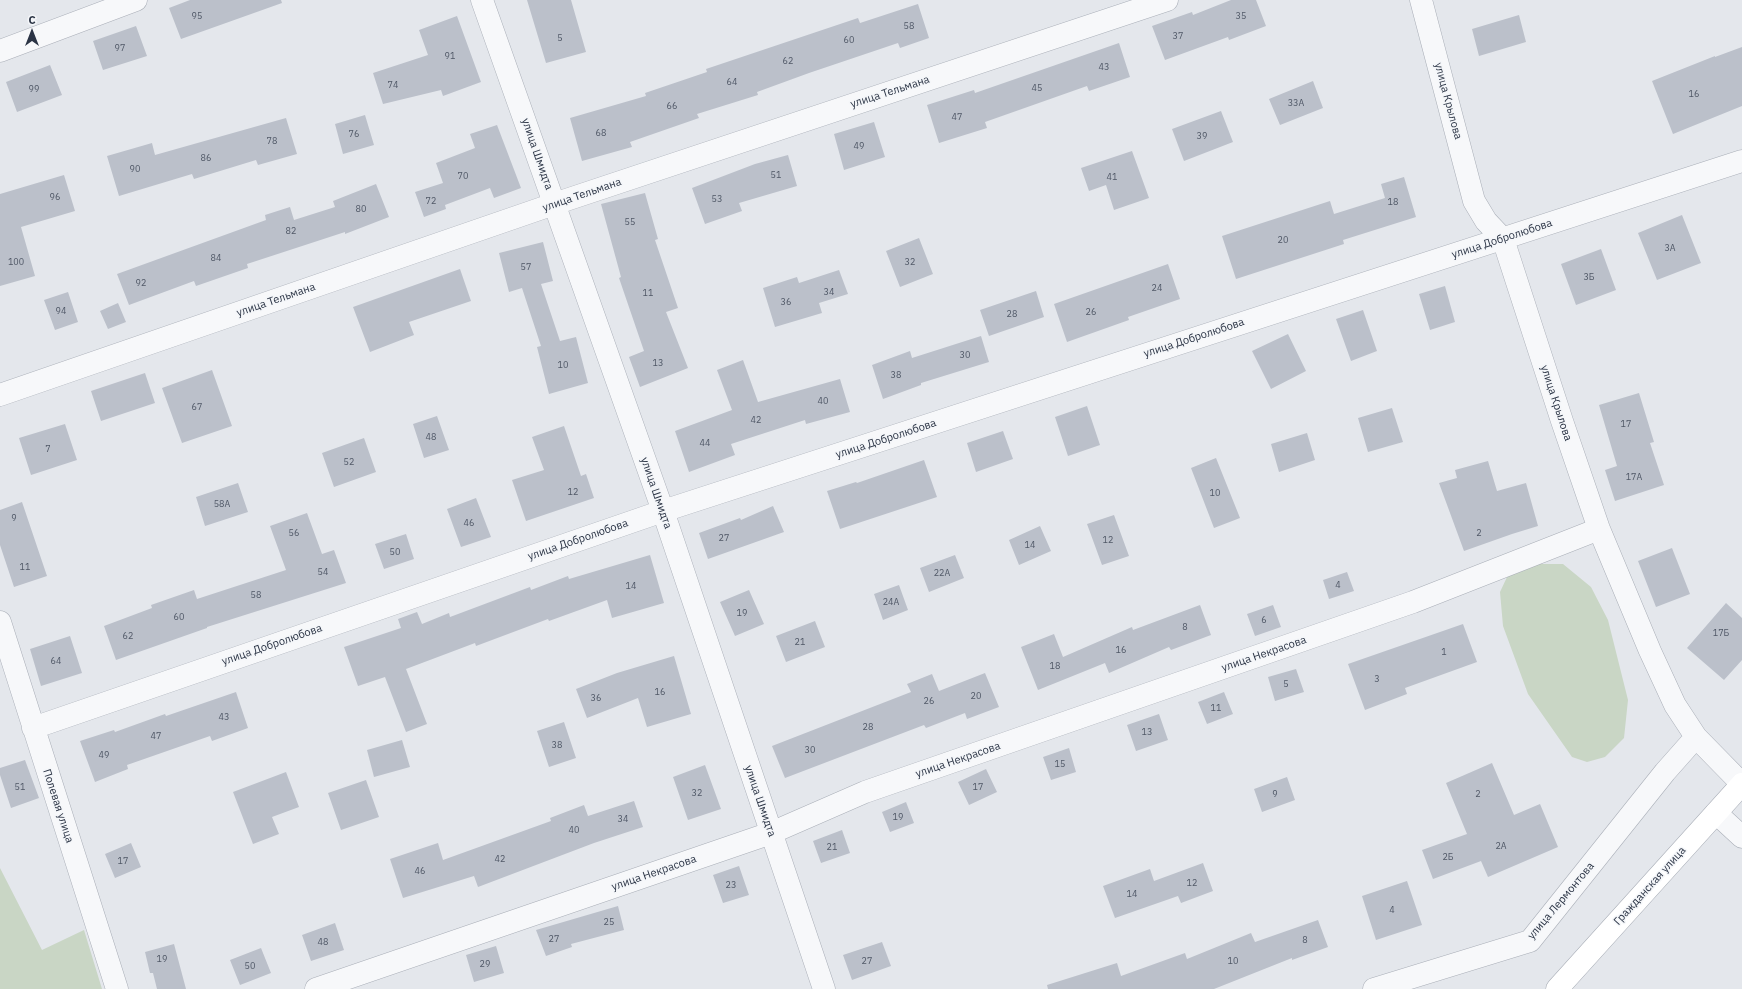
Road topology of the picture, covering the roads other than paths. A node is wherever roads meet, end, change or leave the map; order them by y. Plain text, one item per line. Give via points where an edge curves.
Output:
1 (136, 0) edge
2 (482, 0) edge
3 (1167, 0) edge
4 (1421, 0) edge
5 (0, 51) edge
6 (1742, 161) edge
7 (554, 204) junction
8 (1503, 239) junction
9 (0, 395) edge
10 (663, 511) junction
11 (1599, 529) junction
12 (0, 622) edge
13 (34, 728) junction
14 (1696, 737) junction
15 (1742, 784) edge
16 (1716, 813) junction
17 (771, 833) junction
18 (1742, 838) edge
19 (117, 989) edge
20 (316, 989) edge
21 (824, 989) edge
22 (1374, 989) edge
23 (1557, 989) edge

1 - 5 street
2 - 7 street, улица Шмидта
3 - 7 street, улица Тельмана
4 - 8 street, улица Крылова via 1474,201 1486,221
6 - 8 street, улица Добролюбова
7 - 9 street, улица Тельмана
7 - 10 street, улица Шмидта
8 - 10 street, улица Добролюбова
8 - 11 street, улица Крылова
10 - 13 street, улица Добролюбова
10 - 17 street, улица Шмидта
11 - 14 street, улица Крылова via 1650,651 1676,705
11 - 17 street, улица Некрасова via 1413,602 865,792
12 - 13 street, Полевая улица
13 - 19 street, Полевая улица
14 - 15 street, улица Крылова
14 - 22 street, улица Лермонтова via 1664,772 1530,941
15 - 16 main road, Гражданская улица
16 - 18 street
16 - 23 main road, Гражданская улица
17 - 20 street, улица Некрасова
17 - 21 street, улица Шмидта

